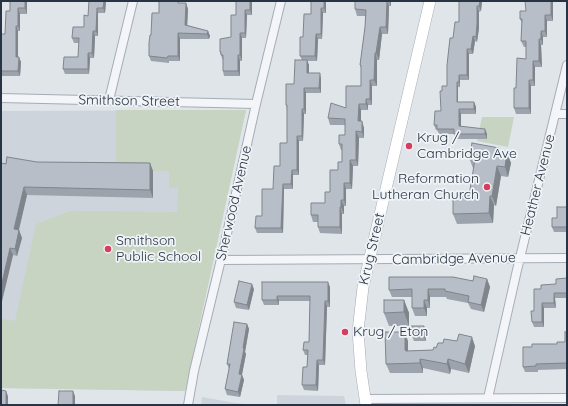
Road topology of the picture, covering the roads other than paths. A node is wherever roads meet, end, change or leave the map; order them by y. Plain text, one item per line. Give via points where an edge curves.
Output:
1 (133, 1) edge
2 (281, 1) edge
3 (430, 1) edge
4 (567, 65) edge
5 (1, 98) edge
6 (110, 100) junction
7 (256, 104) junction
8 (555, 114) junction
9 (567, 114) edge
10 (520, 258) junction
11 (567, 258) edge
12 (221, 260) junction
13 (369, 260) junction
14 (488, 398) junction
15 (567, 398) edge
16 (365, 402) edge
17 (188, 405) edge

1 - 6 street
2 - 7 street, Sherwood Avenue
3 - 13 street, Krug Street
4 - 8 street, Heather Avenue
5 - 6 street, Smithson Street
6 - 7 street, Smithson Street
7 - 12 street, Sherwood Avenue
8 - 9 street
8 - 10 street, Heather Avenue
10 - 11 street, Cambridge Avenue
10 - 13 street, Cambridge Avenue
10 - 14 street, Heather Avenue
12 - 13 street, Cambridge Avenue
12 - 17 street, Sherwood Avenue
13 - 16 street, Krug Street via 358,331
14 - 15 street
14 - 16 street

